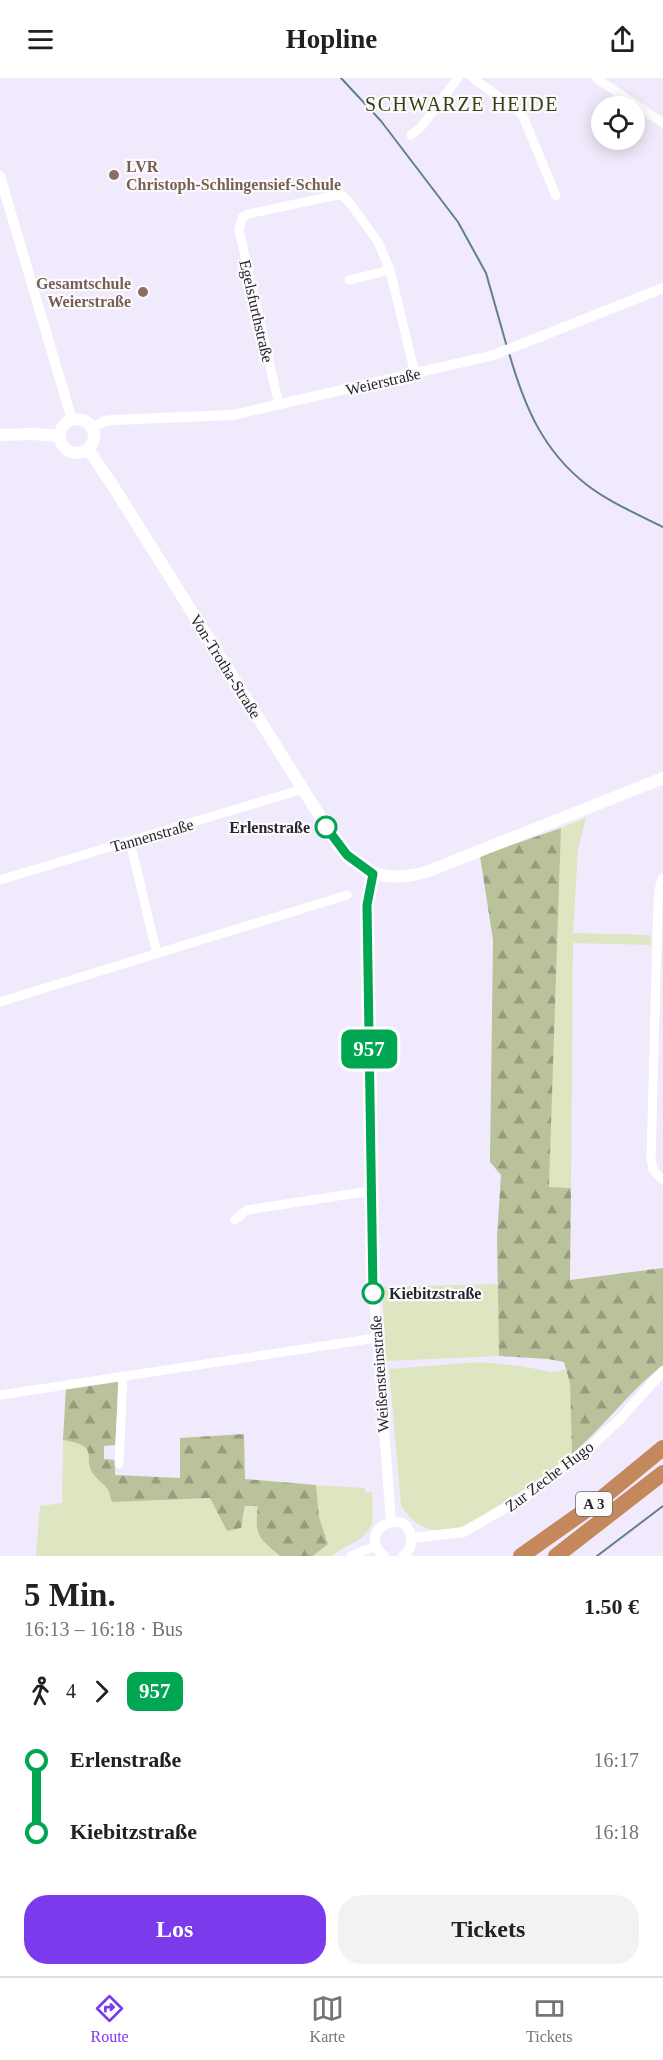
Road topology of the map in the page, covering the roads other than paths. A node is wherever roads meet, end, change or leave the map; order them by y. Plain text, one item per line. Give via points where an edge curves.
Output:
1 (458, 78) edge
2 (473, 78) edge
3 (596, 78) edge
4 (663, 123) edge
5 (411, 135) dead end
6 (0, 176) edge
7 (556, 196) dead end
8 (390, 270) junction
9 (349, 280) dead end
10 (663, 288) edge
11 (415, 374) junction
12 (279, 405) junction
13 (72, 420) junction
14 (93, 427) junction
15 (0, 435) edge
16 (60, 436) junction
17 (88, 449) junction
18 (663, 778) edge
19 (303, 789) junction
20 (130, 842) junction
21 (373, 874) junction
22 (663, 878) edge
23 (0, 880) edge
24 (347, 895) dead end
25 (157, 954) junction
26 (0, 1002) edge
27 (663, 1180) edge
28 (370, 1191) junction
29 (235, 1220) dead end
30 (376, 1338) junction
31 (663, 1371) edge
32 (123, 1376) junction
33 (0, 1395) edge
34 (663, 1448) edge
35 (119, 1464) dead end
36 (663, 1473) edge
37 (391, 1522) junction
38 (412, 1539) junction
39 (376, 1546) junction
40 (351, 1556) edge
41 (384, 1556) edge
42 (402, 1556) edge
43 (521, 1556) edge
44 (556, 1556) edge

1 - 5 street
2 - 7 street via 522,114
3 - 4 street
6 - 13 street
8 - 9 street
8 - 11 street
8 - 12 street, Egelsfurthstraße via 378,242 343,196 242,218 239,230
10 - 11 street, Weierstraße via 495,355
11 - 12 street, Weierstraße
12 - 14 street, Weierstraße via 233,415 105,421
13 - 14 main road via 85,420
13 - 16 main road via 63,426
14 - 17 main road via 95,439
15 - 16 main road
16 - 17 main road via 69,451 79,453
17 - 19 main road, Von-Trotha-Straße
18 - 21 main road via 429,871 408,876
19 - 20 street, Tannenstraße
19 - 21 main road, Von-Trotha-Straße via 342,850
20 - 23 street, Tannenstraße
20 - 25 street
21 - 28 street, Weißensteinstraße via 367,905
22 - 27 street via 658,902 651,1158 653,1170
24 - 25 street
25 - 26 street
28 - 29 street via 247,1210
28 - 30 street, Weißensteinstraße
30 - 32 street
30 - 37 street, Weißensteinstraße
31 - 38 street, Zur Zeche Hugo via 592,1445 527,1495 464,1532
32 - 33 street
32 - 35 street
34 - 43 highway, A 3 via 596,1503
36 - 44 highway, A 3
37 - 38 street via 407,1528
37 - 39 street via 378,1530
38 - 42 street
39 - 40 street
39 - 41 street

